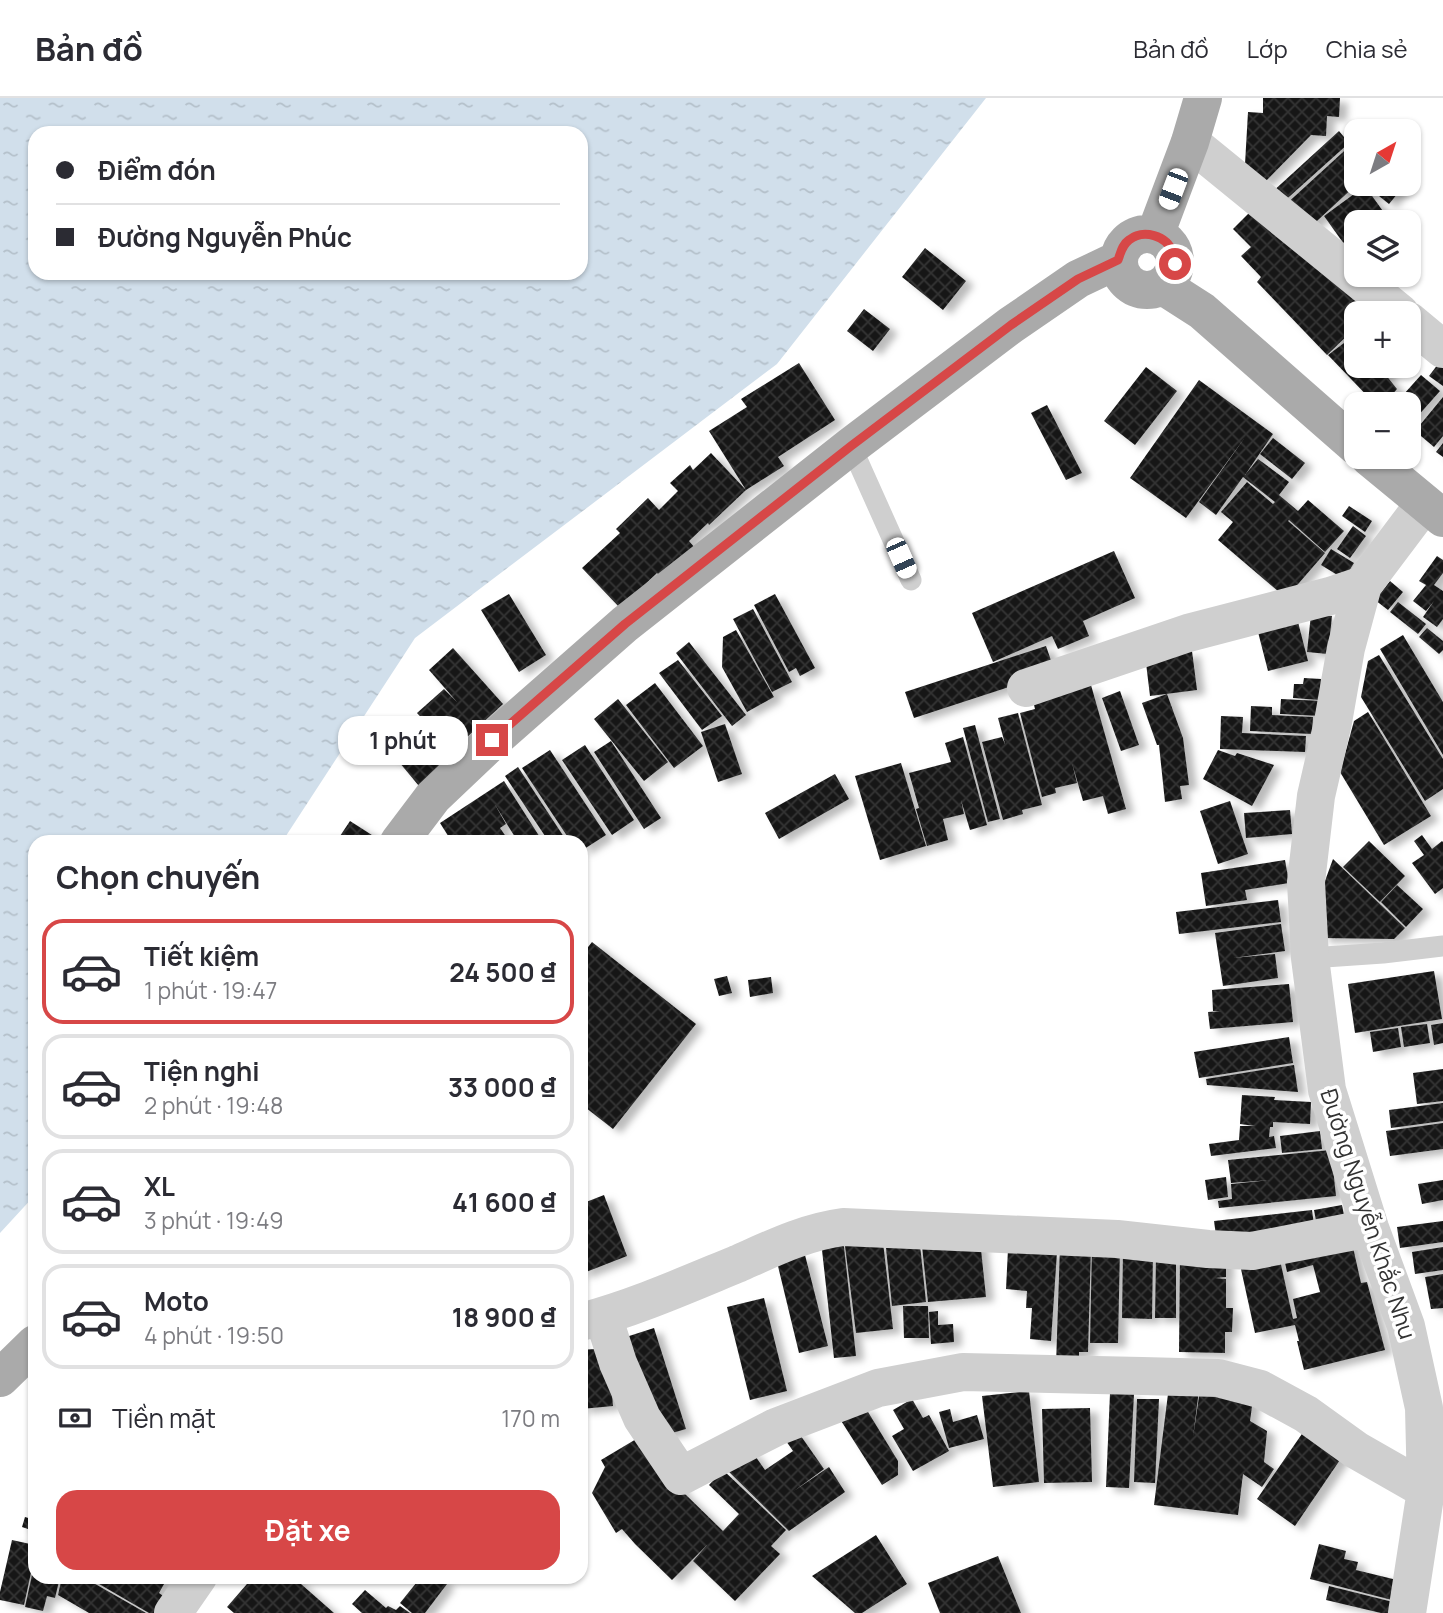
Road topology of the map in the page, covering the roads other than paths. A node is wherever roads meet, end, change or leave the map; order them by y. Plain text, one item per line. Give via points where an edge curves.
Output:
1 (1203, 98) edge
2 (1190, 142) junction
3 (1155, 235) junction
4 (1118, 260) junction
5 (1163, 286) junction
6 (1384, 301) edge
7 (1421, 331) edge
8 (1443, 349) edge
9 (1344, 435) edge
10 (851, 446) junction
11 (1383, 469) edge
12 (1433, 511) edge
13 (911, 580) dead end
14 (1363, 585) junction
15 (1026, 688) dead end
16 (402, 835) edge
17 (1443, 946) edge
18 (1310, 958) junction
19 (1370, 1228) junction
20 (592, 1319) edge
21 (1406, 1326) junction
22 (28, 1351) edge
23 (1443, 1352) edge
24 (0, 1378) edge
25 (1426, 1490) junction
26 (193, 1584) edge
27 (173, 1613) edge
28 (1407, 1613) edge

1 - 2 main road
2 - 3 main road
2 - 6 street
3 - 4 main road via 1130,239
3 - 5 main road via 1173,252 1175,264
4 - 5 main road via 1127,284 1151,290
4 - 10 main road via 1078,279 1011,325
5 - 9 main road via 1202,311
7 - 8 street
10 - 13 lane
10 - 16 main road via 625,624 492,740 433,797
11 - 12 main road
12 - 14 street, Đường Nguyễn Khắc Nhu
14 - 15 street via 1188,633
14 - 18 street, Đường Nguyễn Khắc Nhu via 1316,796 1306,882
17 - 18 lane
18 - 19 street, Đường Nguyễn Khắc Nhu via 1327,1090
19 - 20 street via 1252,1251 1118,1239 843,1227 802,1236
19 - 21 street, Đường Nguyễn Khắc Nhu
20 - 25 street via 642,1418 681,1476 776,1427 878,1388 963,1372 1073,1374 1217,1378 1260,1389
21 - 23 street
21 - 25 street, Đường Nguyễn Khắc Nhu via 1424,1408
22 - 24 main road
25 - 28 street, Đường Nguyễn Khắc Nhu
26 - 27 street

